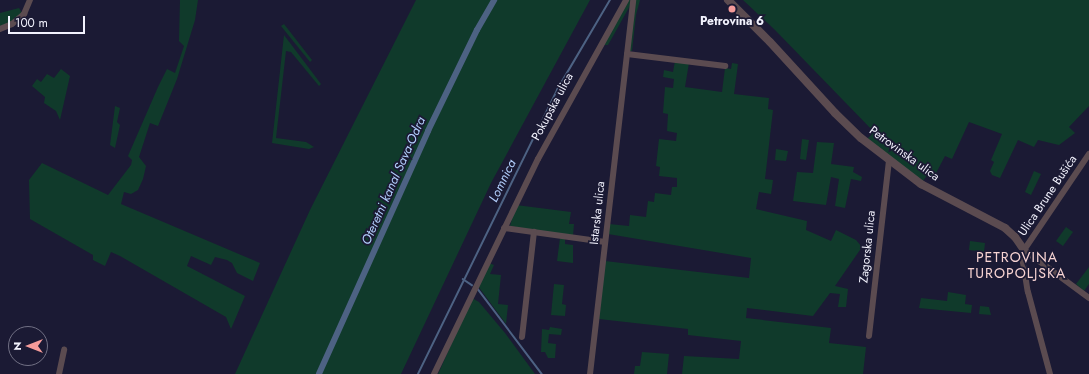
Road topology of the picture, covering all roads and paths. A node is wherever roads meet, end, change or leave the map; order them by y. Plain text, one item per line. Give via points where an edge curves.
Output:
1 (30, 0) edge
2 (626, 0) edge
3 (632, 0) edge
4 (728, 0) edge
5 (0, 29) edge
6 (627, 54) junction
7 (725, 66) dead end
8 (1089, 154) edge
9 (889, 160) junction
10 (504, 228) junction
11 (534, 232) junction
12 (605, 242) junction
13 (1024, 250) junction
14 (1089, 298) edge
15 (869, 336) dead end
16 (522, 337) dead end
17 (64, 350) dead end
18 (59, 374) edge
19 (434, 374) edge
20 (590, 374) edge
21 (1050, 374) edge

1 - 5 street via 24,14 12,24
2 - 10 street, Pokupska ulica via 541,152
3 - 6 street, Istarska ulica
4 - 9 street, Petrovinska ulica via 844,123
6 - 7 street
6 - 12 street, Istarska ulica
8 - 13 street, Ulica Brune Bušića
9 - 13 street, Petrovinska ulica via 932,190 1005,228 1016,237
9 - 15 street, Zagorska ulica
10 - 11 street
10 - 19 street, Pokupska ulica
11 - 12 street
11 - 16 street
12 - 20 street, Istarska ulica
13 - 14 street, Petrovinska ulica
13 - 21 street via 1023,262 1028,292
17 - 18 street

